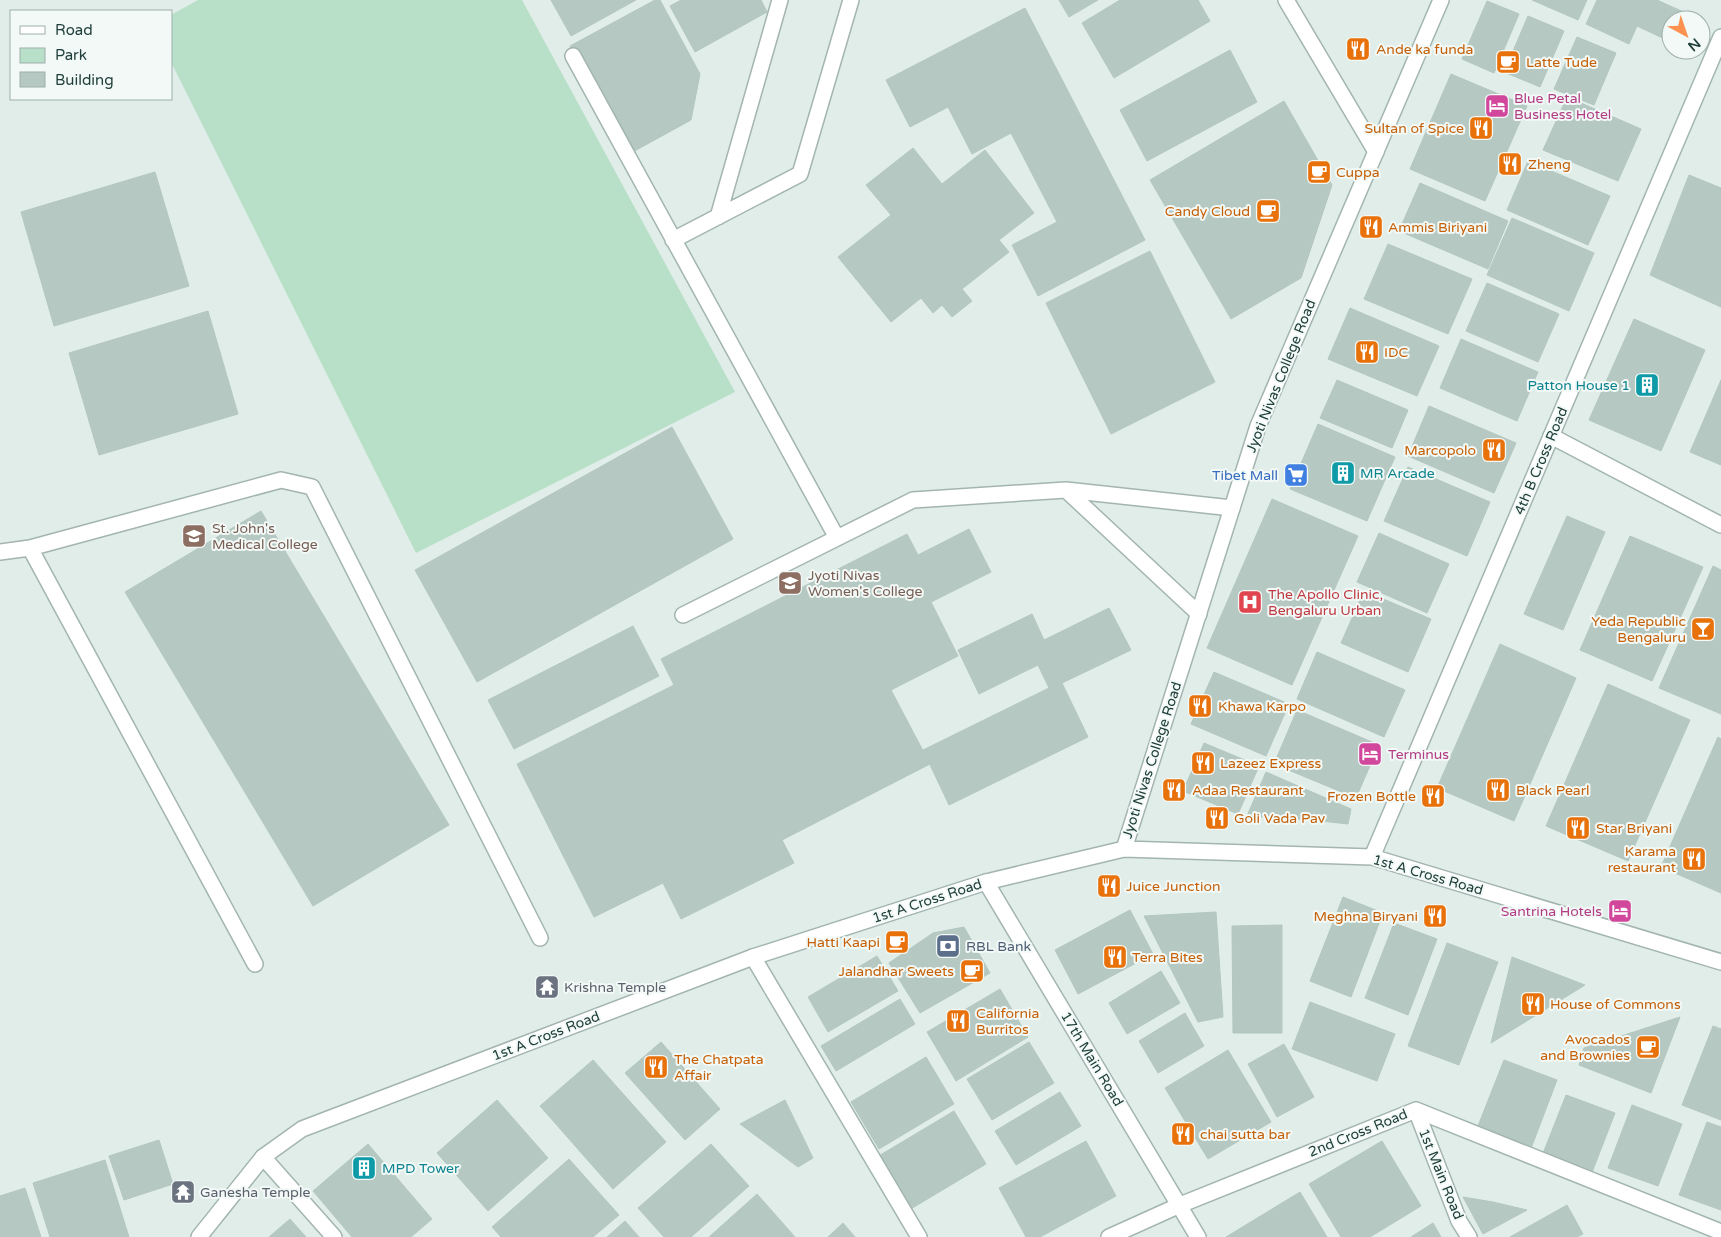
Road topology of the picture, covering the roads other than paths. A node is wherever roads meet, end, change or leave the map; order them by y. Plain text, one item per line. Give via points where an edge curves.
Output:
1 (780, 0) edge
2 (851, 0) edge
3 (1286, 0) edge
4 (1441, 0) edge
5 (1721, 37) edge
6 (573, 56) dead end
7 (1376, 152) junction
8 (718, 217) junction
9 (673, 240) junction
10 (1551, 436) junction
11 (1066, 490) junction
12 (1232, 508) junction
13 (1721, 525) edge
14 (836, 538) junction
15 (30, 548) junction
16 (0, 552) edge
17 (1199, 614) junction
18 (683, 615) dead end
19 (1124, 849) junction
20 (1372, 857) junction
21 (986, 882) junction
22 (540, 938) dead end
23 (753, 957) junction
24 (1721, 962) edge
25 (255, 964) dead end
26 (1416, 1110) junction
27 (264, 1156) junction
28 (1180, 1205) junction
29 (1721, 1232) edge
30 (199, 1237) edge
31 (334, 1237) edge
32 (919, 1237) edge
33 (1109, 1237) edge
34 (1198, 1237) edge
35 (1468, 1237) edge

1 - 8 street
2 - 8 street via 800,174
3 - 7 street
4 - 7 street, Jyoti Nivas College Road
5 - 10 street, 4th B Cross Road
6 - 9 street
7 - 12 street, Jyoti Nivas College Road via 1258,426
8 - 9 street
9 - 14 street
10 - 13 street
10 - 20 street, 4th B Cross Road
11 - 12 street
11 - 14 street via 913,500
11 - 17 street
12 - 17 street, Jyoti Nivas College Road
14 - 18 street
15 - 16 street
15 - 22 street via 281,480 312,488
15 - 25 street
17 - 19 street, Jyoti Nivas College Road
19 - 20 street, 1st A Cross Road
19 - 21 street, 1st A Cross Road
20 - 24 street, 1st A Cross Road
21 - 23 street, 1st A Cross Road
21 - 28 street, 17th Main Road
23 - 27 street, 1st A Cross Road via 302,1128
23 - 32 street
26 - 28 street, 2nd Cross Road
26 - 29 street, 2nd Cross Road
26 - 35 street, 1st Main Road
27 - 30 street, 1st A Cross Road
27 - 31 street
28 - 33 street, 2nd Cross Road
28 - 34 street, 17th Main Road

